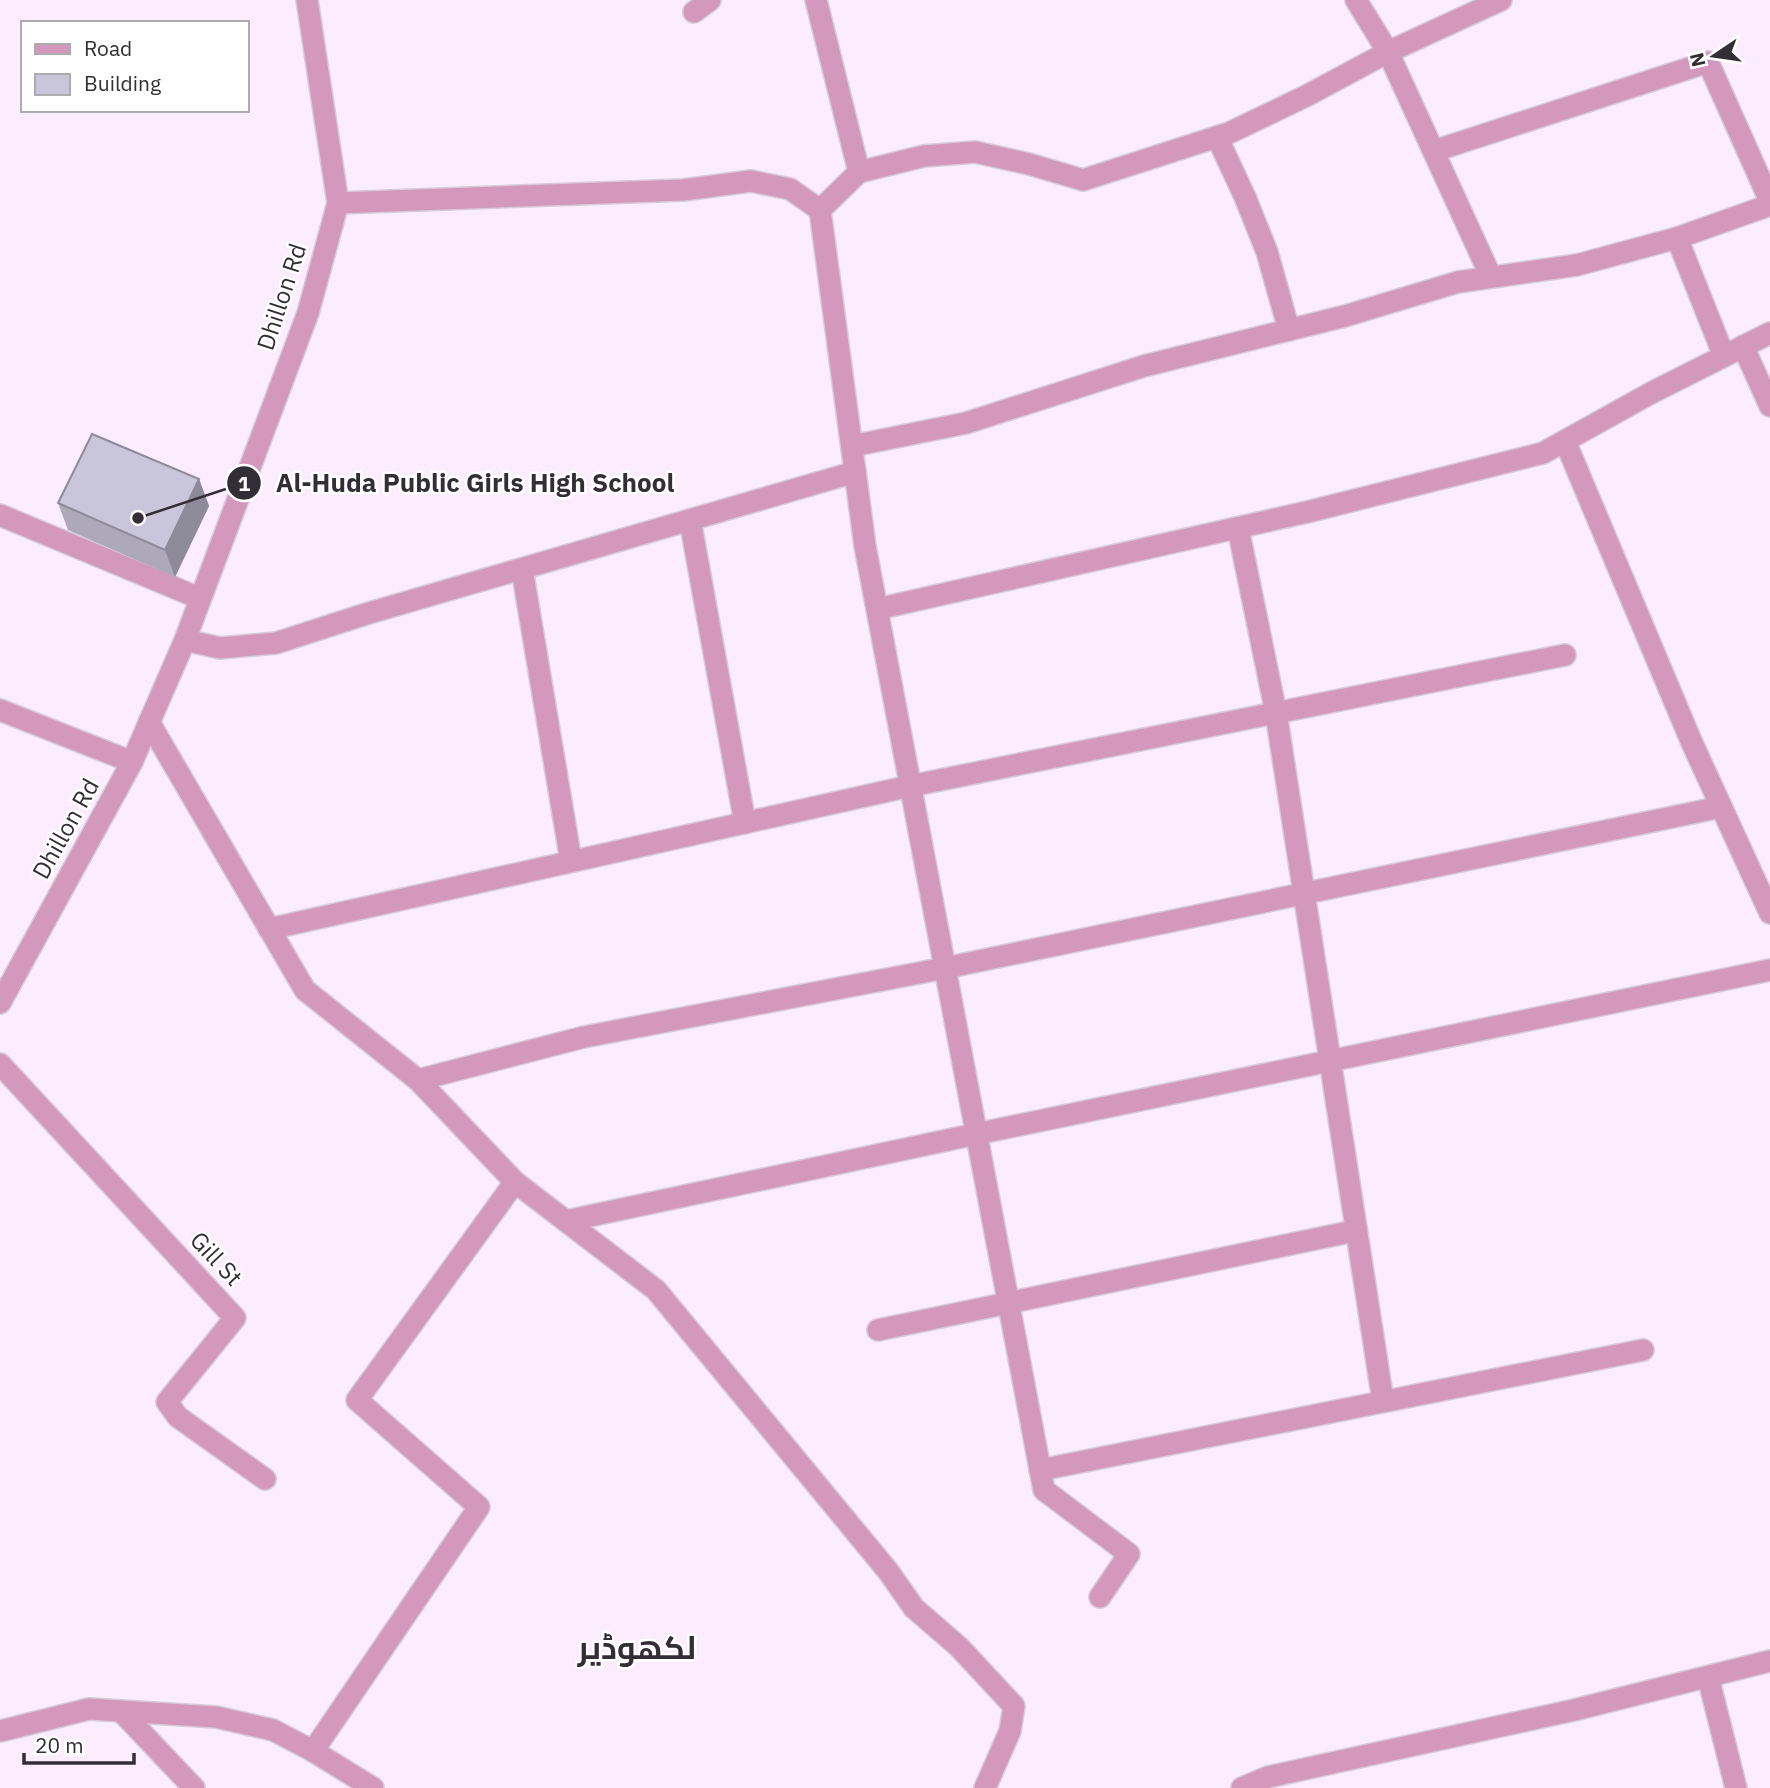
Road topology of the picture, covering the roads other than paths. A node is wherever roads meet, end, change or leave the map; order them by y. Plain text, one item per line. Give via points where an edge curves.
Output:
1 (307, 0) edge
2 (816, 0) edge
3 (1356, 0) edge
4 (1501, 0) edge
5 (1388, 52) junction
6 (1217, 137) junction
7 (1434, 151) junction
8 (859, 172) junction
9 (338, 203) junction
10 (1770, 203) edge
11 (820, 210) junction
12 (1677, 238) junction
13 (1491, 277) junction
14 (1289, 330) junction
15 (1770, 333) edge
16 (1734, 351) junction
17 (1770, 406) edge
18 (1565, 441) junction
19 (852, 446) junction
20 (855, 472) junction
21 (0, 515) edge
22 (690, 520) junction
23 (1238, 528) junction
24 (522, 569) junction
25 (200, 598) junction
26 (877, 609) junction
27 (185, 640) junction
28 (1565, 655) dead end
29 (0, 710) edge
30 (1276, 713) junction
31 (149, 722) junction
32 (132, 762) junction
33 (911, 786) junction
34 (1721, 807) junction
35 (745, 823) junction
36 (571, 861) junction
37 (1303, 894) junction
38 (1770, 913) edge
39 (269, 929) junction
40 (945, 968) junction
41 (1770, 970) edge
42 (0, 1003) edge
43 (1328, 1061) junction
44 (0, 1064) edge
45 (418, 1080) junction
46 (976, 1134) junction
47 (515, 1182) junction
48 (566, 1221) junction
49 (1354, 1231) junction
50 (1008, 1303) junction
51 (878, 1330) dead end
52 (1643, 1350) dead end
53 (1382, 1402) junction
54 (1040, 1470) junction
55 (265, 1479) dead end
56 (1100, 1597) dead end
57 (1770, 1661) edge
58 (1709, 1677) junction
59 (121, 1712) junction
60 (0, 1731) edge
61 (313, 1751) junction
62 (194, 1788) edge
63 (373, 1788) edge
64 (985, 1788) edge
65 (1242, 1788) edge
66 (1736, 1788) edge

1 - 9 street, Dhillon Rd
2 - 8 street
3 - 5 street
4 - 5 street
5 - 6 street
5 - 7 street
6 - 8 street via 1083,180 975,152 924,156
6 - 14 street via 1267,252
7 - 10 street via 1708,62
7 - 13 street
8 - 11 street
9 - 11 street via 683,190 751,181 790,189
9 - 25 street, Dhillon Rd via 308,313
10 - 12 street
11 - 19 street
12 - 13 street via 1577,265
12 - 16 street
13 - 14 street via 1458,282
14 - 19 street via 1144,366 966,423
15 - 16 street
16 - 17 street
16 - 18 street
18 - 23 street via 1543,453
18 - 34 street
19 - 20 street
20 - 22 street
20 - 26 street
21 - 25 street
22 - 24 street
22 - 35 street
23 - 26 street
23 - 30 street
24 - 27 street via 276,643 220,648
24 - 36 street
25 - 27 street, Dhillon Rd
26 - 33 street
27 - 31 street, Dhillon Rd
28 - 30 street
29 - 32 street
30 - 33 street
30 - 37 street
31 - 32 street, Dhillon Rd
31 - 39 street
32 - 42 street, Dhillon Rd
33 - 35 street
33 - 40 street
34 - 37 street
34 - 38 street
35 - 36 street
36 - 39 street
37 - 40 street
37 - 43 street
39 - 45 street via 305,990
40 - 45 street via 584,1037
40 - 46 street
41 - 43 street
43 - 46 street
43 - 49 street
44 - 55 street, Gill St via 235,1318 167,1402 178,1417
45 - 47 street
46 - 48 street
46 - 50 street
47 - 48 street
47 - 61 street via 356,1400 479,1507
48 - 64 street via 656,1290 914,1608 959,1647 1014,1706 1010,1731
49 - 50 street
49 - 53 street
50 - 51 street
50 - 54 street
52 - 53 street
53 - 54 street
54 - 56 street via 1044,1490 1129,1554
57 - 58 street
58 - 65 street via 1268,1777
58 - 66 street
59 - 60 street via 89,1709
59 - 61 street via 216,1717 273,1730
59 - 62 street
61 - 63 street

